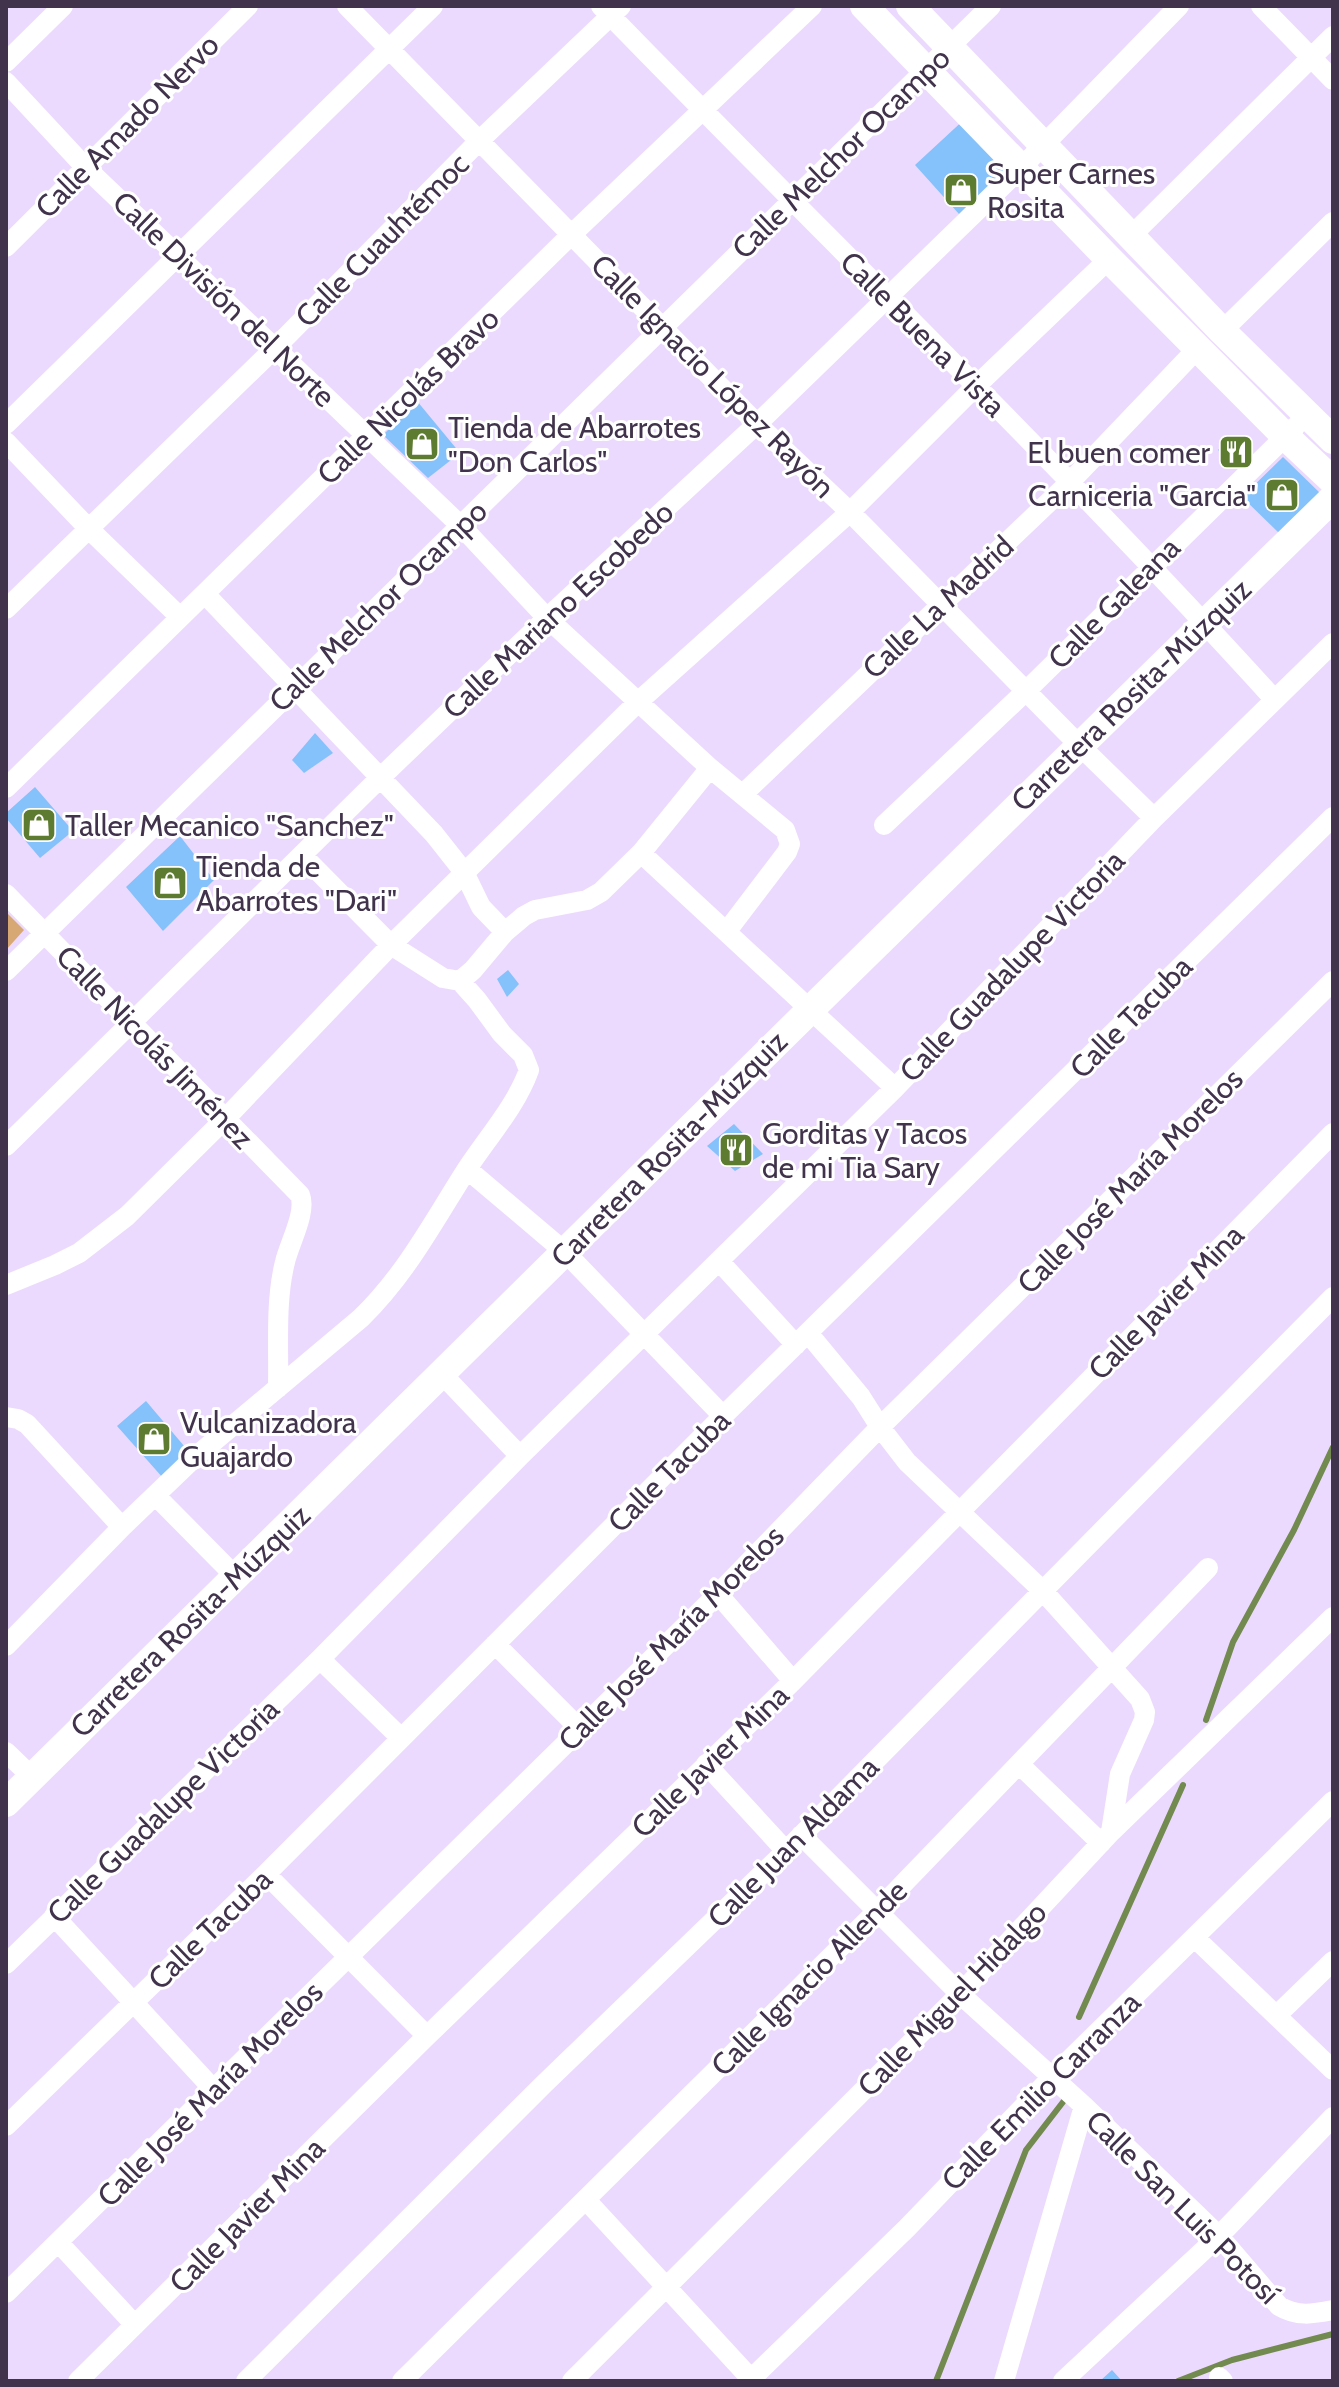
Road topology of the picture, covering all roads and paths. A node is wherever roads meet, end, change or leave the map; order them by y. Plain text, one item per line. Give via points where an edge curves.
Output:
1 (63, 6) edge
2 (248, 6) edge
3 (347, 6) edge
4 (433, 6) edge
5 (812, 6) edge
6 (864, 6) edge
7 (910, 6) edge
8 (991, 6) edge
9 (1179, 6) edge
10 (1261, 6) edge
11 (611, 9) edge
12 (1333, 36) edge
13 (949, 47) junction
14 (390, 48) junction
15 (1311, 58) junction
16 (6, 62) edge
17 (927, 70) junction
18 (1333, 80) edge
19 (6, 82) edge
20 (702, 111) junction
21 (479, 141) junction
22 (1044, 145) junction
23 (86, 168) junction
24 (1021, 168) junction
25 (791, 201) junction
26 (1333, 222) edge
27 (572, 234) junction
28 (1131, 236) junction
29 (6, 247) edge
30 (179, 256) junction
31 (1109, 259) junction
32 (888, 297) junction
33 (663, 327) junction
34 (1222, 331) junction
35 (275, 348) junction
36 (1197, 349) junction
37 (975, 387) junction
38 (1307, 416) junction
39 (6, 424) edge
40 (757, 424) junction
41 (368, 436) junction
42 (1285, 436) junction
43 (1333, 440) edge
44 (6, 442) edge
45 (1333, 481) edge
46 (1070, 482) junction
47 (1333, 498) edge
48 (850, 512) junction
49 (461, 526) junction
50 (90, 530) junction
51 (1151, 566) junction
52 (205, 594) junction
53 (940, 605) junction
54 (6, 609) edge
55 (180, 617) junction
56 (547, 618) junction
57 (1204, 622) junction
58 (1333, 643) edge
59 (294, 688) junction
60 (1026, 691) junction
61 (1274, 699) junction
62 (639, 701) junction
63 (1079, 745) junction
64 (710, 768) junction
65 (381, 777) junction
66 (6, 788) edge
67 (743, 794) junction
68 (1333, 817) edge
69 (1154, 818) junction
70 (884, 825) dead end
71 (641, 853) junction
72 (303, 856) junction
73 (464, 872) junction
74 (6, 894) edge
75 (727, 931) junction
76 (505, 932) junction
77 (44, 933) junction
78 (391, 945) junction
79 (6, 971) edge
80 (460, 981) junction
81 (1333, 981) edge
82 (811, 1009) junction
83 (131, 1022) junction
84 (895, 1088) junction
85 (225, 1119) junction
86 (1333, 1133) edge
87 (6, 1146) edge
88 (467, 1169) junction
89 (565, 1252) junction
90 (719, 1261) junction
91 (6, 1285) edge
92 (1333, 1297) edge
93 (644, 1335) junction
94 (802, 1339) junction
95 (441, 1373) junction
96 (278, 1388) junction
97 (723, 1416) junction
98 (6, 1417) edge
99 (880, 1427) junction
100 (520, 1456) junction
101 (155, 1495) junction
102 (959, 1511) junction
103 (122, 1527) junction
104 (1208, 1568) dead end
105 (236, 1577) junction
106 (1043, 1591) junction
107 (718, 1594) junction
108 (1333, 1617) edge
109 (495, 1644) junction
110 (6, 1646) edge
111 (320, 1659) junction
112 (1112, 1668) junction
113 (793, 1681) junction
114 (579, 1728) junction
115 (401, 1738) junction
116 (6, 1752) edge
117 (706, 1764) junction
118 (1020, 1765) junction
119 (32, 1777) junction
120 (1333, 1801) edge
121 (6, 1803) edge
122 (801, 1835) junction
123 (1106, 1838) junction
124 (786, 1851) junction
125 (266, 1874) junction
126 (877, 1911) junction
127 (54, 1916) junction
128 (1195, 1938) junction
129 (349, 1956) junction
130 (1333, 1961) edge
131 (6, 1964) edge
132 (960, 1994) junction
133 (134, 2002) junction
134 (1277, 2015) junction
135 (427, 2036) junction
136 (1333, 2070) edge
137 (1052, 2077) junction
138 (214, 2090) junction
139 (1084, 2106) junction
140 (1333, 2117) edge
141 (6, 2126) edge
142 (586, 2200) junction
143 (1219, 2236) junction
144 (58, 2242) junction
145 (667, 2286) junction
146 (6, 2293) edge
147 (1333, 2310) edge
148 (135, 2325) junction
149 (751, 2380) edge
150 (78, 2381) edge
151 (246, 2381) edge
152 (402, 2381) edge
153 (572, 2381) edge
154 (1004, 2381) edge
155 (1063, 2381) edge

1 - 16 street
2 - 23 street, Calle Amado Nervo
3 - 14 street, Calle Ignacio López Rayón
4 - 14 street
5 - 20 street, Calle Nicolás Bravo
6 - 17 main road
7 - 13 main road
8 - 13 street, Calle Melchor Ocampo
9 - 22 street, Calle Mariano Escobedo
10 - 15 street
11 - 20 street, Calle Buena Vista
11 - 21 street, Calle Cuauhtémoc
12 - 15 street
13 - 17 street, Calle Melchor Ocampo
13 - 22 main road
14 - 21 street, Calle Ignacio López Rayón
14 - 30 street
15 - 18 street
15 - 28 street
17 - 24 main road
17 - 25 street, Calle Melchor Ocampo
19 - 23 street, Calle División del Norte
20 - 25 street, Calle Buena Vista
20 - 27 street, Calle Nicolás Bravo
21 - 27 street, Calle Ignacio López Rayón
21 - 35 street, Calle Cuauhtémoc
22 - 24 street, Calle Mariano Escobedo
22 - 28 main road
23 - 29 street, Calle Amado Nervo
23 - 30 street, Calle División del Norte
24 - 31 main road
24 - 32 street, Calle Mariano Escobedo
25 - 32 street, Calle Buena Vista
25 - 33 street, Calle Melchor Ocampo
26 - 34 street
27 - 33 street, Calle Ignacio López Rayón
27 - 41 street, Calle Nicolás Bravo
28 - 34 main road
30 - 35 street, Calle División del Norte
30 - 39 street
31 - 36 main road
31 - 37 street
32 - 37 street, Calle Buena Vista
32 - 40 street, Calle Mariano Escobedo
33 - 40 street, Calle Ignacio López Rayón
33 - 49 street, Calle Melchor Ocampo
34 - 38 main road
35 - 41 street, Calle División del Norte
35 - 50 street, Calle Cuauhtémoc
36 - 42 main road
36 - 46 street, Calle La Madrid
37 - 46 street, Calle Buena Vista
37 - 48 street
38 - 42 street, Calle Galeana
38 - 43 main road
40 - 48 street, Calle Ignacio López Rayón
40 - 56 street, Calle Mariano Escobedo
41 - 49 street, Calle División del Norte
41 - 52 street, Calle Nicolás Bravo
42 - 45 main road
42 - 51 street, Calle Galeana
44 - 50 street
46 - 51 street, Calle Buena Vista
46 - 53 street, Calle La Madrid
47 - 57 main road, Carretera Rosita-Múzquiz
48 - 53 street, Calle Ignacio López Rayón
48 - 62 street
49 - 56 street, Calle División del Norte
49 - 59 street, Calle Melchor Ocampo
50 - 54 street, Calle Cuauhtémoc
50 - 55 street
51 - 57 street, Calle Buena Vista
51 - 60 street, Calle Galeana
52 - 55 street, Calle Nicolás Bravo
52 - 59 street
53 - 60 street, Calle Ignacio López Rayón
53 - 67 street, Calle La Madrid
55 - 66 street, Calle Nicolás Bravo
56 - 62 street, Calle División del Norte
56 - 65 street, Calle Mariano Escobedo
57 - 61 street, Calle Buena Vista
57 - 63 main road, Carretera Rosita-Múzquiz
58 - 61 street, Calle Guadalupe Victoria
59 - 65 street
59 - 77 street, Calle Melchor Ocampo
60 - 63 street, Calle Ignacio López Rayón
60 - 70 street, Calle Galeana
61 - 69 street, Calle Guadalupe Victoria
62 - 64 street, Calle División del Norte
62 - 73 street
63 - 69 street, Calle Ignacio López Rayón
63 - 82 main road, Carretera Rosita-Múzquiz
64 - 67 street, Calle División del Norte
64 - 71 street
65 - 72 street, Calle Mariano Escobedo
65 - 73 street
67 - 75 street, Calle División del Norte via 785,830 790,844
68 - 94 street, Calle Tacuba
69 - 84 street, Calle Guadalupe Victoria
71 - 75 street
71 - 76 street via 595,896 535,910
72 - 78 street
72 - 83 street, Calle Mariano Escobedo
73 - 76 street via 481,907
73 - 78 street
74 - 77 street, Calle Nicolás Jiménez
75 - 82 street
76 - 80 street
77 - 79 street, Calle Melchor Ocampo
77 - 83 street, Calle Nicolás Jiménez
78 - 80 street via 443,978
78 - 85 street
80 - 88 street via 523,1055 529,1070
81 - 99 street, Calle José María Morelos
82 - 84 street
82 - 89 main road, Carretera Rosita-Múzquiz
83 - 85 street, Calle Nicolás Jiménez
83 - 87 street, Calle Mariano Escobedo
84 - 90 street, Calle Guadalupe Victoria
85 - 91 street via 101,1238
85 - 96 street, Calle Nicolás Jiménez via 302,1202 281,1283
86 - 102 street, Calle Javier Mina
88 - 89 street
88 - 96 street via 385,1294
89 - 93 street
89 - 95 main road, Carretera Rosita-Múzquiz
90 - 93 street, Calle Guadalupe Victoria
90 - 94 street
92 - 106 street, Calle Juan Aldama
93 - 97 street
93 - 100 street, Calle Guadalupe Victoria
94 - 97 street, Calle Tacuba
94 - 99 street via 861,1397
95 - 100 street
95 - 105 main road, Carretera Rosita-Múzquiz
96 - 101 street
97 - 109 street, Calle Tacuba
98 - 103 street via 27,1424
99 - 102 street via 907,1462
99 - 107 street, Calle José María Morelos
100 - 111 street, Calle Guadalupe Victoria
101 - 103 street
101 - 105 street
102 - 106 street
102 - 113 street, Calle Javier Mina
103 - 110 street
104 - 112 street, Calle Ignacio Allende
105 - 119 main road, Carretera Rosita-Múzquiz
106 - 112 street
106 - 122 street, Calle Juan Aldama
107 - 113 street
107 - 114 street, Calle José María Morelos
108 - 123 street, Calle Miguel Hidalgo
109 - 114 street
109 - 115 street, Calle Tacuba
111 - 115 street
111 - 127 street, Calle Guadalupe Victoria
112 - 118 street, Calle Ignacio Allende
112 - 123 street via 1145,1712 1120,1774
113 - 117 street, Calle Javier Mina
114 - 129 street, Calle José María Morelos
115 - 125 street, Calle Tacuba
116 - 119 street
117 - 124 street
117 - 135 street, Calle Javier Mina
118 - 123 street
118 - 126 street, Calle Ignacio Allende
119 - 121 main road, Carretera Rosita-Múzquiz
120 - 128 street, Calle Emilio Carranza
122 - 124 street, Calle Juan Aldama
122 - 126 street, Calle San Luis Potosí
123 - 132 street, Calle Miguel Hidalgo
124 - 151 street, Calle Juan Aldama
125 - 129 street
125 - 133 street, Calle Tacuba
126 - 132 street, Calle San Luis Potosí
126 - 142 street, Calle Ignacio Allende
127 - 131 street, Calle Guadalupe Victoria
127 - 133 street
128 - 134 street
128 - 137 street, Calle Emilio Carranza
129 - 135 street
129 - 138 street, Calle José María Morelos
130 - 134 street
132 - 137 street, Calle San Luis Potosí
132 - 145 street, Calle Miguel Hidalgo
133 - 138 street
133 - 141 street, Calle Tacuba
134 - 136 street
135 - 148 street, Calle Javier Mina
137 - 139 street, Calle San Luis Potosí
137 - 149 street, Calle Emilio Carranza
138 - 144 street, Calle José María Morelos
139 - 143 street, Calle San Luis Potosí
139 - 154 street
140 - 143 street
142 - 145 street
142 - 152 street, Calle Ignacio Allende
143 - 147 street, Calle San Luis Potosí via 1289,2312
143 - 155 street
144 - 146 street, Calle José María Morelos
144 - 148 street
145 - 149 street
145 - 153 street, Calle Miguel Hidalgo
148 - 150 street, Calle Javier Mina

